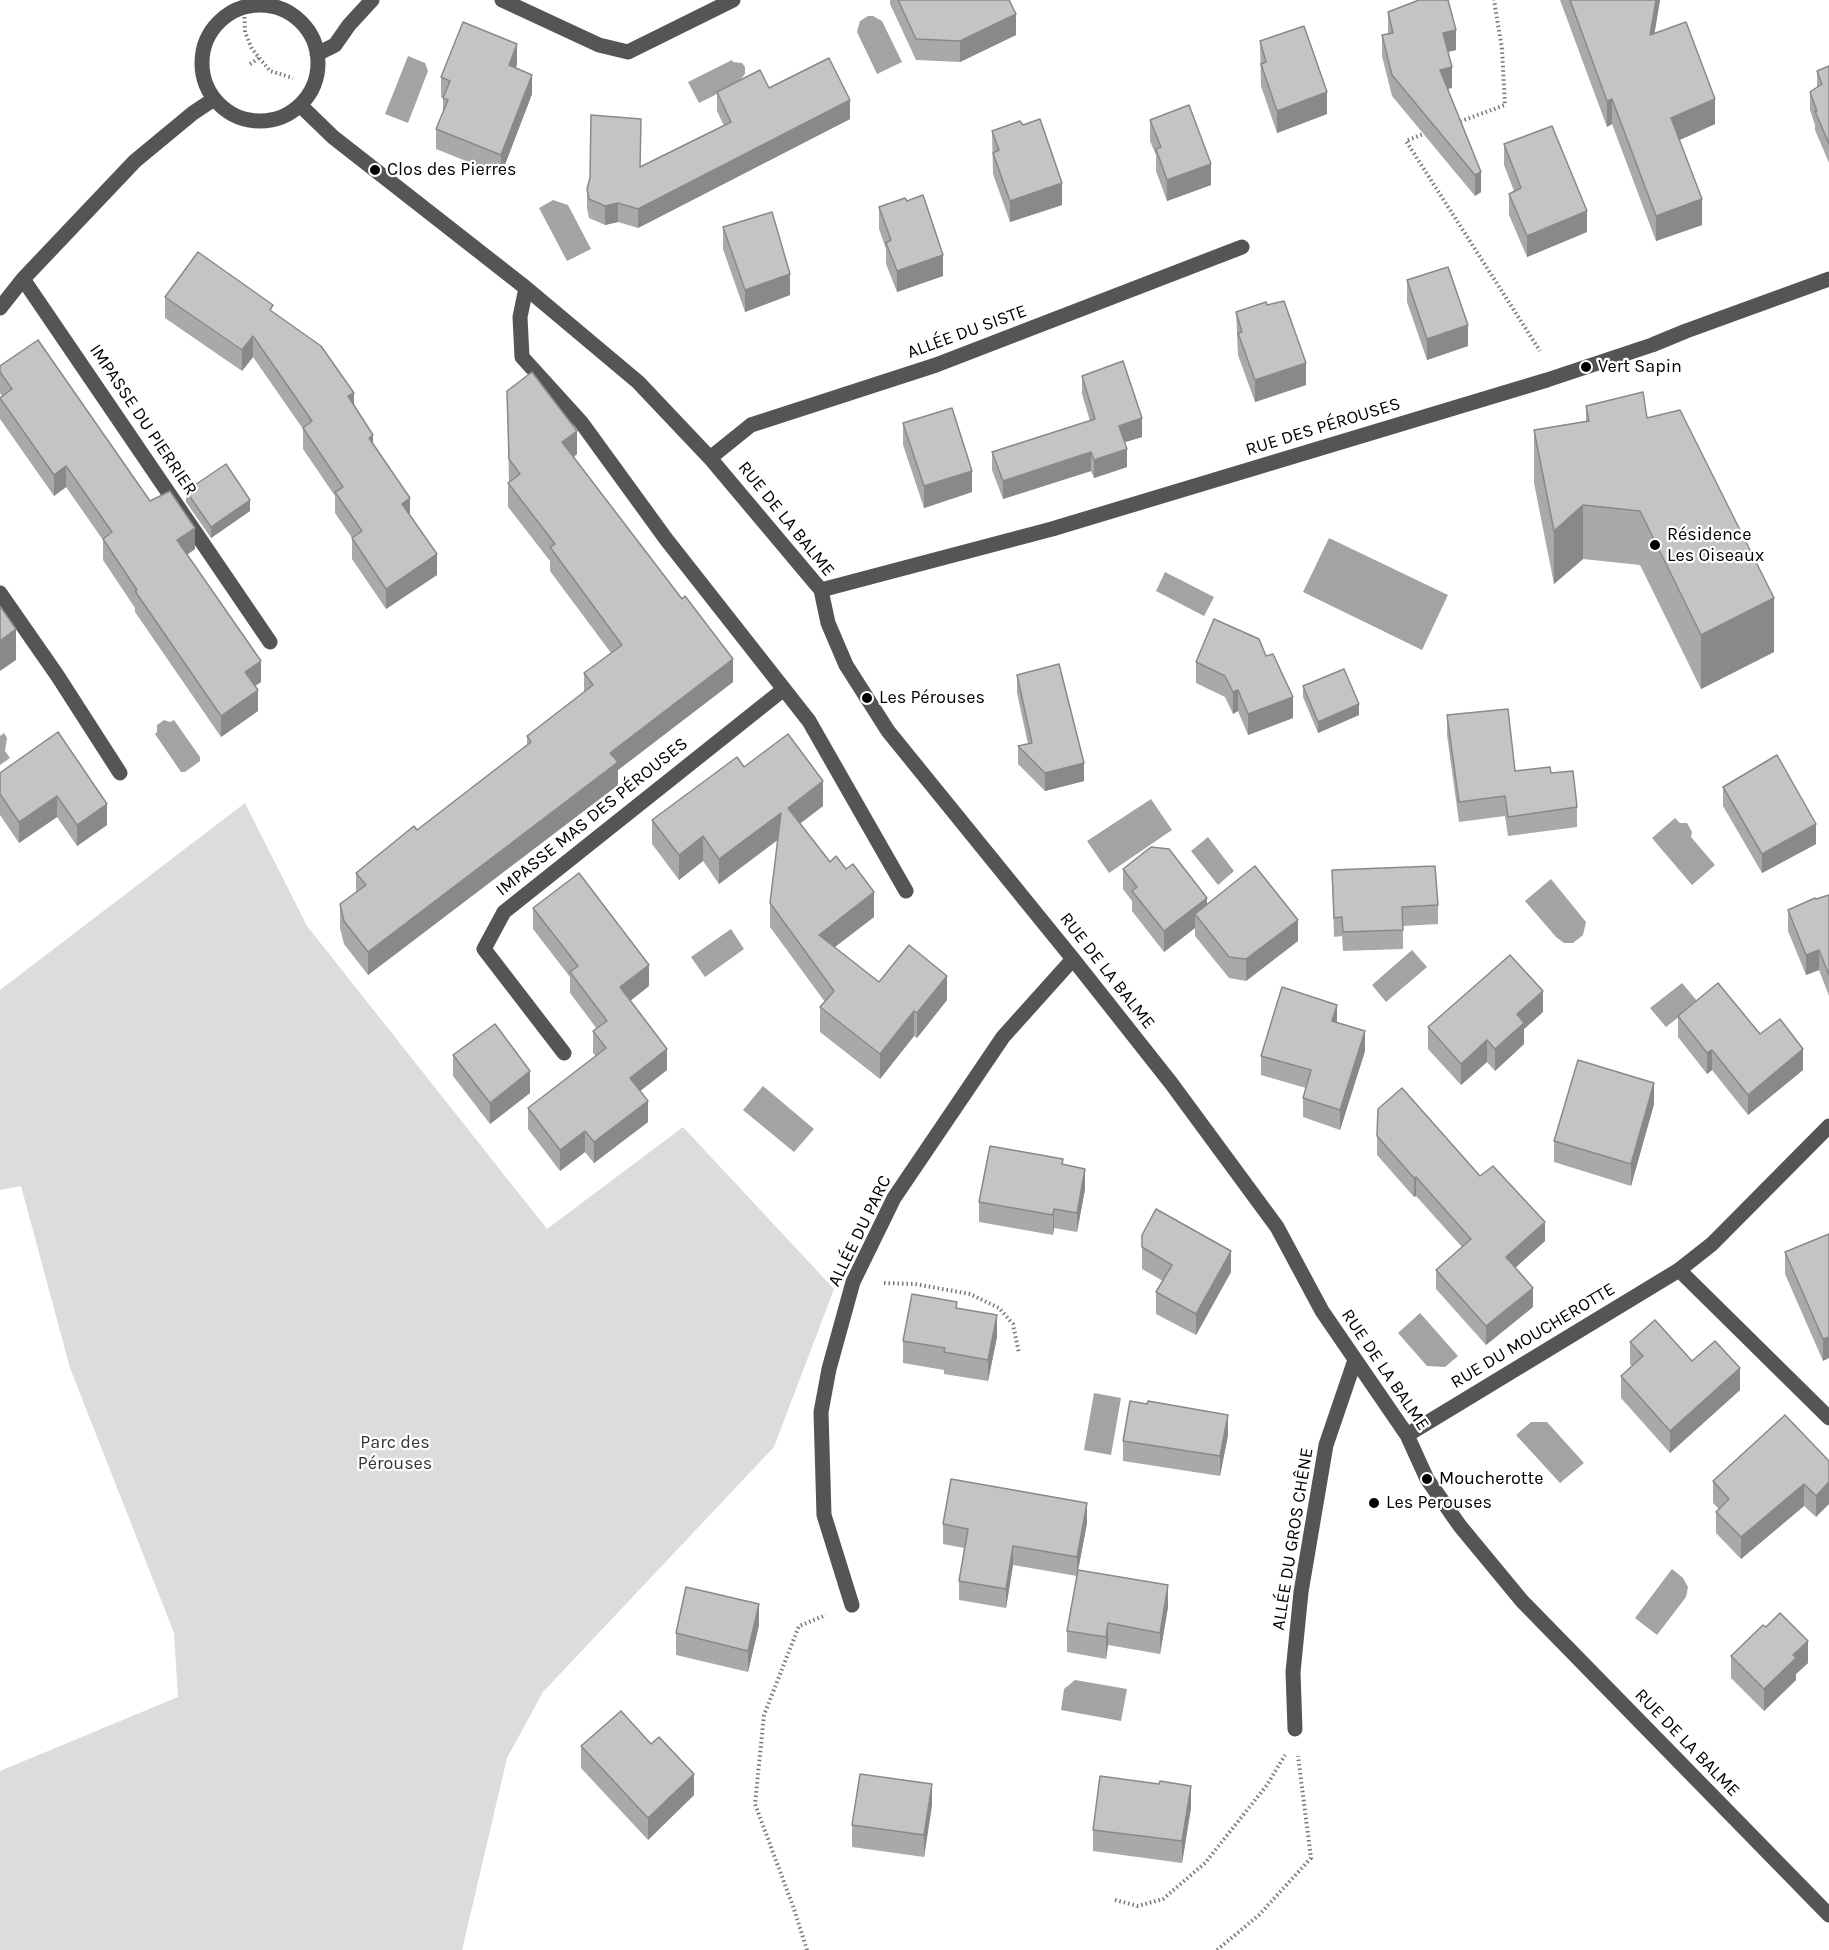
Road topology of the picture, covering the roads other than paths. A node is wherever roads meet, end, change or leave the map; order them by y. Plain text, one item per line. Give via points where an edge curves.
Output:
1 (372, 0) edge
2 (502, 0) edge
3 (734, 0) edge
4 (234, 7) edge
5 (317, 54) junction
6 (214, 99) junction
7 (301, 106) junction
8 (1242, 247) dead end
9 (23, 279) junction
10 (1829, 279) edge
11 (526, 288) junction
12 (0, 308) edge
13 (710, 458) junction
14 (821, 590) junction
15 (0, 593) edge
16 (270, 642) dead end
17 (784, 689) junction
18 (120, 773) dead end
19 (906, 891) dead end
20 (1073, 959) junction
21 (564, 1053) dead end
22 (1829, 1126) edge
23 (1679, 1270) junction
24 (1355, 1360) junction
25 (1829, 1418) edge
26 (1407, 1435) junction
27 (852, 1605) road end
28 (1295, 1729) road end
29 (1827, 1910) edge

1 - 5 street via 335,45
2 - 3 street via 599,45 628,52
4 - 5 street via 272,6 292,15 307,29
4 - 6 street via 211,32 205,45 203,74
5 - 7 street via 315,83
6 - 7 street via 233,115 256,122 273,121
6 - 9 street via 135,161
7 - 11 street, RUE DE LA BALME via 333,137
8 - 13 street, ALLÉE DU SISTE via 936,366 751,425
9 - 12 street
9 - 16 street, IMPASSE DU PIERRIER
10 - 14 street, RUE DES PÉROUSES via 1547,380 1052,529
11 - 13 street, RUE DE LA BALME via 638,382
11 - 17 street via 520,317 522,357 581,422 666,539
13 - 14 street, RUE DE LA BALME
14 - 20 street, RUE DE LA BALME via 828,623 846,665 888,731
15 - 18 street
17 - 19 street via 809,721
17 - 21 street, IMPASSE MAS DES PÉROUSES via 504,912 484,949
20 - 24 street, RUE DE LA BALME via 1277,1227 1322,1311
20 - 27 street, ALLÉE DU PARC via 996,1047 894,1198 853,1282 821,1412 824,1515
22 - 23 street, RUE DU MOUCHEROTTE via 1712,1244
23 - 25 street
23 - 26 street, RUE DU MOUCHEROTTE
24 - 26 street, RUE DE LA BALME
24 - 28 street, ALLÉE DU GROS CHÊNE via 1326,1445 1301,1592 1293,1672
26 - 29 street, RUE DE LA BALME via 1427,1479 1522,1601

